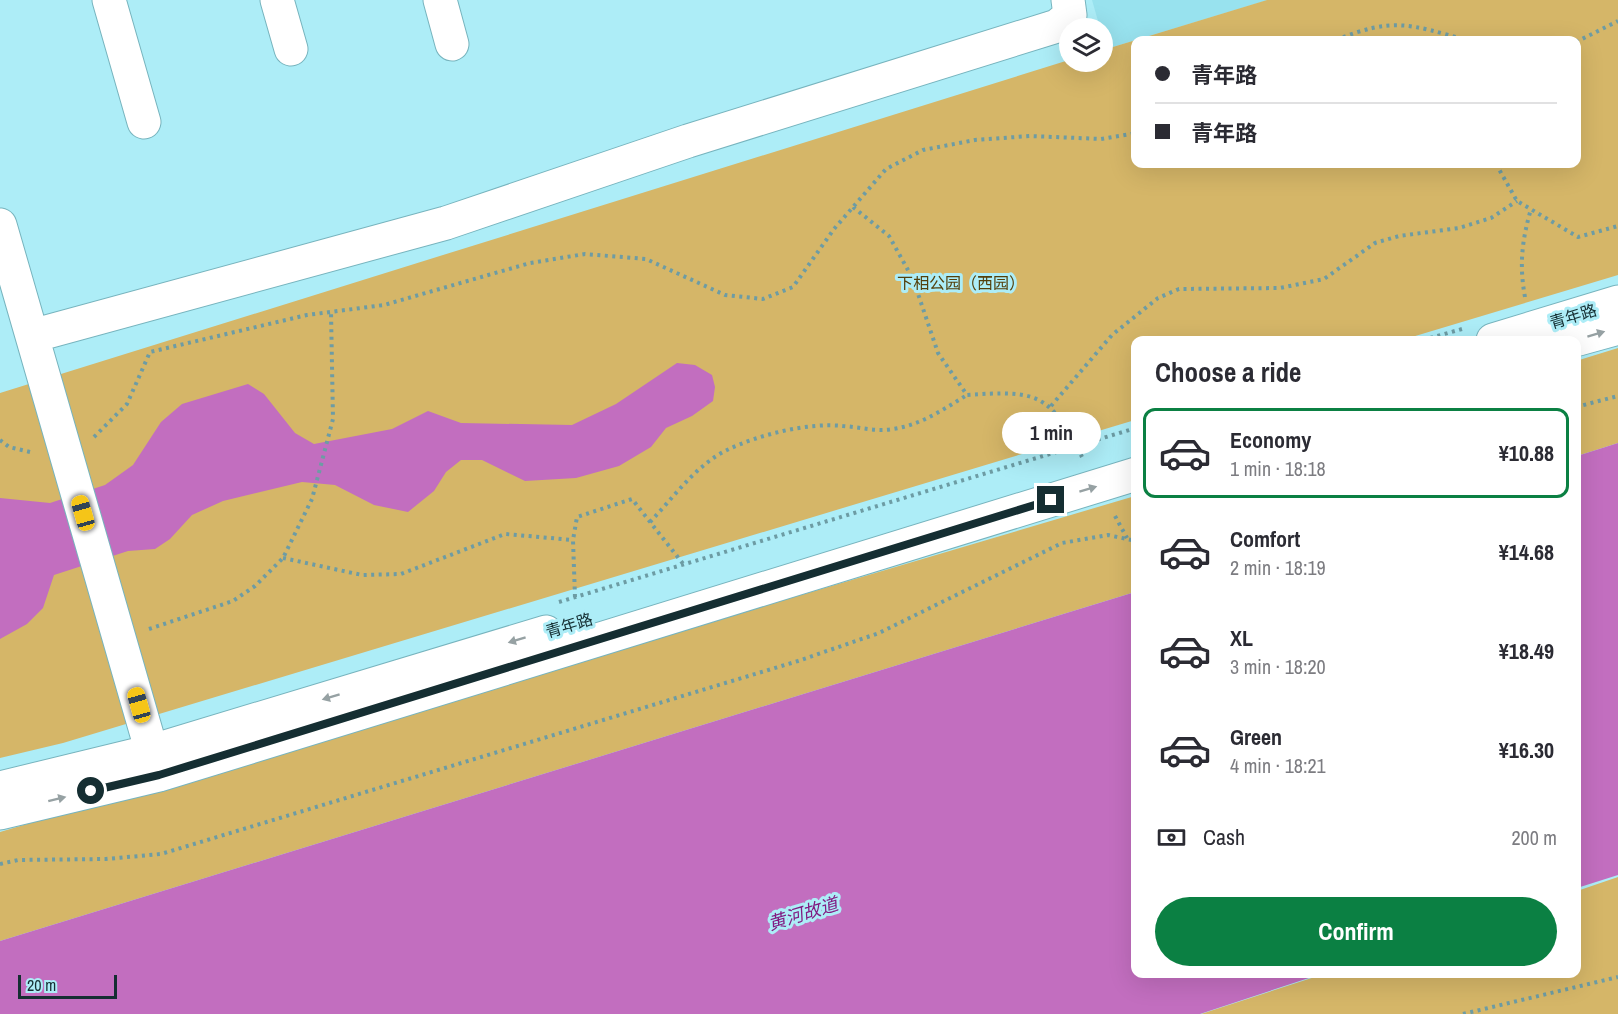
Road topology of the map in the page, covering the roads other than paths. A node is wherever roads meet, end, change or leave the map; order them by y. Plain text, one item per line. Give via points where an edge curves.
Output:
1 (110, 0) edge
2 (277, 0) edge
3 (440, 0) edge
4 (1068, 0) edge
5 (452, 44) dead end
6 (291, 49) dead end
7 (144, 122) dead end
8 (0, 225) edge
9 (1618, 302) edge
10 (1618, 328) edge
11 (32, 336) junction
12 (1506, 336) edge
13 (1581, 338) edge
14 (1131, 453) edge
15 (1087, 466) junction
16 (1131, 473) edge
17 (155, 763) junction
18 (0, 788) edge
19 (0, 813) edge

1 - 7 street
2 - 6 street
3 - 5 street
4 - 11 street via 1070,15 1057,26 687,141 446,223
8 - 11 street
9 - 12 street, 青年路
13 -> 10 street, 青年路
11 - 17 street
14 - 15 street, 青年路
15 - 16 street, 青年路
15 - 17 street, 青年路
17 - 18 street, 青年路
19 -> 17 street, 青年路

